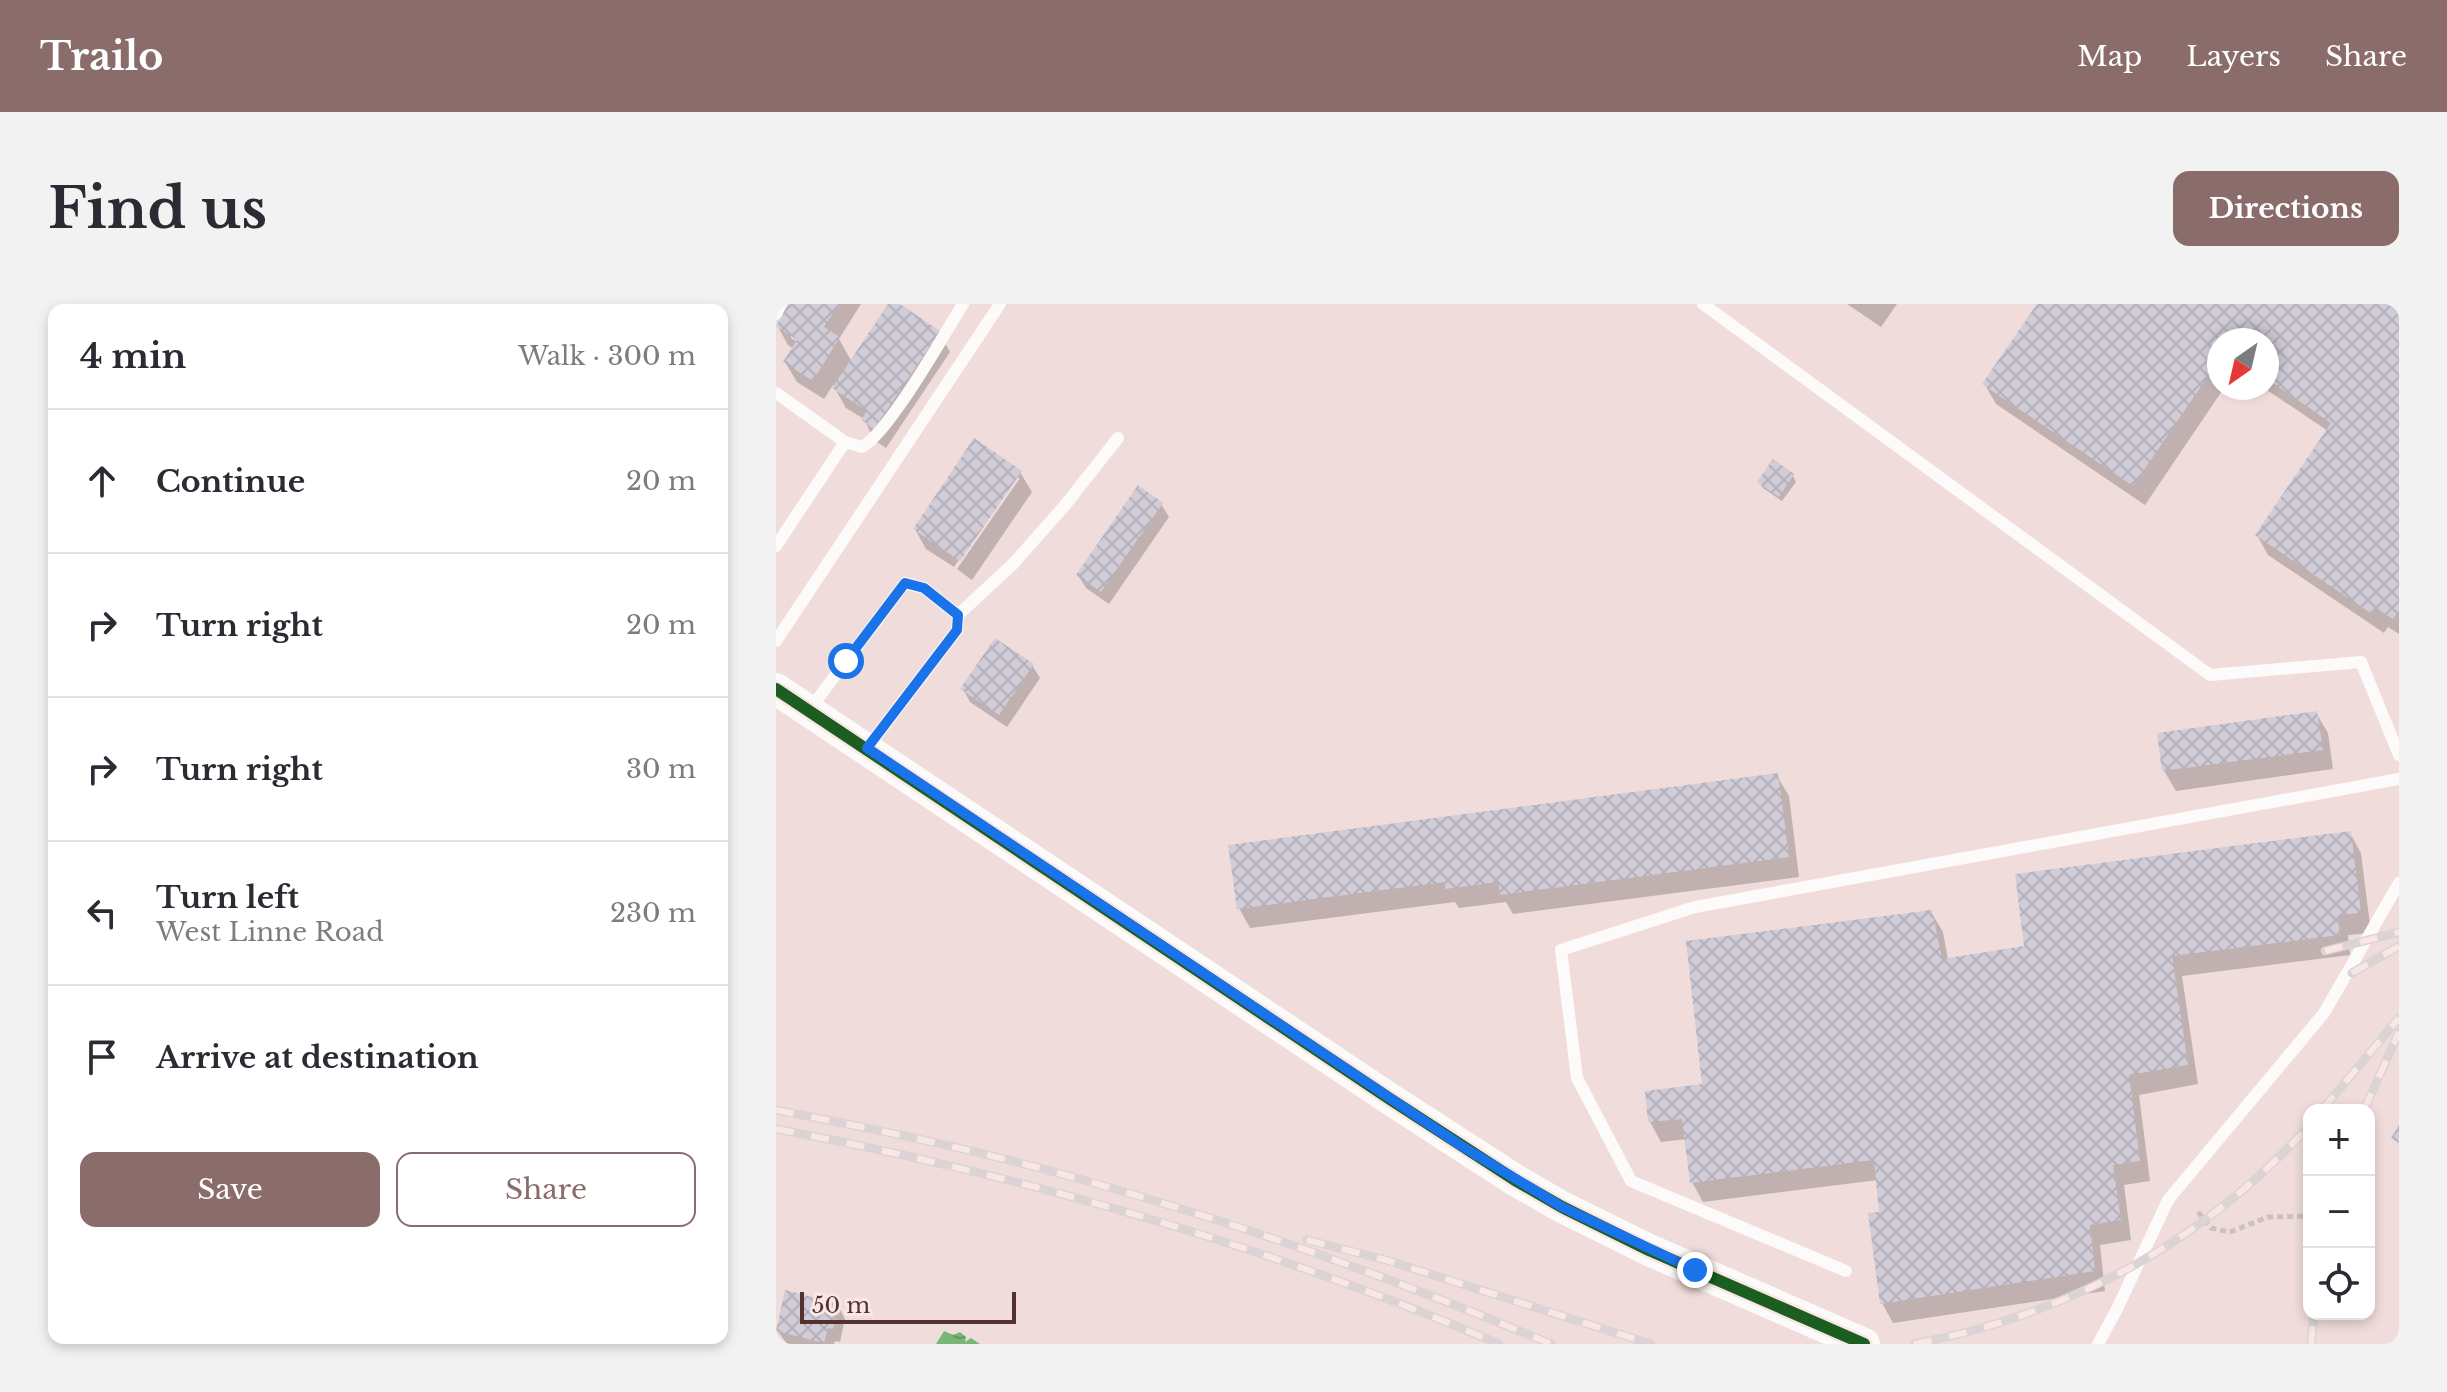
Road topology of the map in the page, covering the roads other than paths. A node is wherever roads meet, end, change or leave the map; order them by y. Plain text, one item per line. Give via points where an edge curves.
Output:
1 (781, 304) edge
2 (963, 304) edge
3 (1000, 304) edge
4 (1703, 304) edge
5 (776, 314) edge
6 (776, 393) edge
7 (1118, 438) dead end
8 (845, 442) junction
9 (776, 546) edge
10 (958, 615) junction
11 (776, 641) edge
12 (776, 689) edge
13 (808, 711) junction
14 (867, 748) junction
15 (2399, 755) edge
16 (2399, 779) edge
17 (2399, 883) edge
18 (1846, 1271) dead end
19 (1864, 1344) edge
20 (2098, 1344) edge

1 - 5 lane
2 - 8 lane via 872,441 862,447
3 - 11 lane
4 - 15 lane via 2210,675 2361,662
6 - 8 lane
7 - 10 lane via 1013,564
8 - 9 lane
10 - 13 lane via 924,588 905,583
10 - 14 lane via 957,630
12 - 13 street
13 - 14 street
14 - 19 street via 1515,1180 1649,1250
16 - 18 lane via 1695,907 1561,950 1577,1078 1631,1181
17 - 20 lane via 2324,1013 2168,1200

